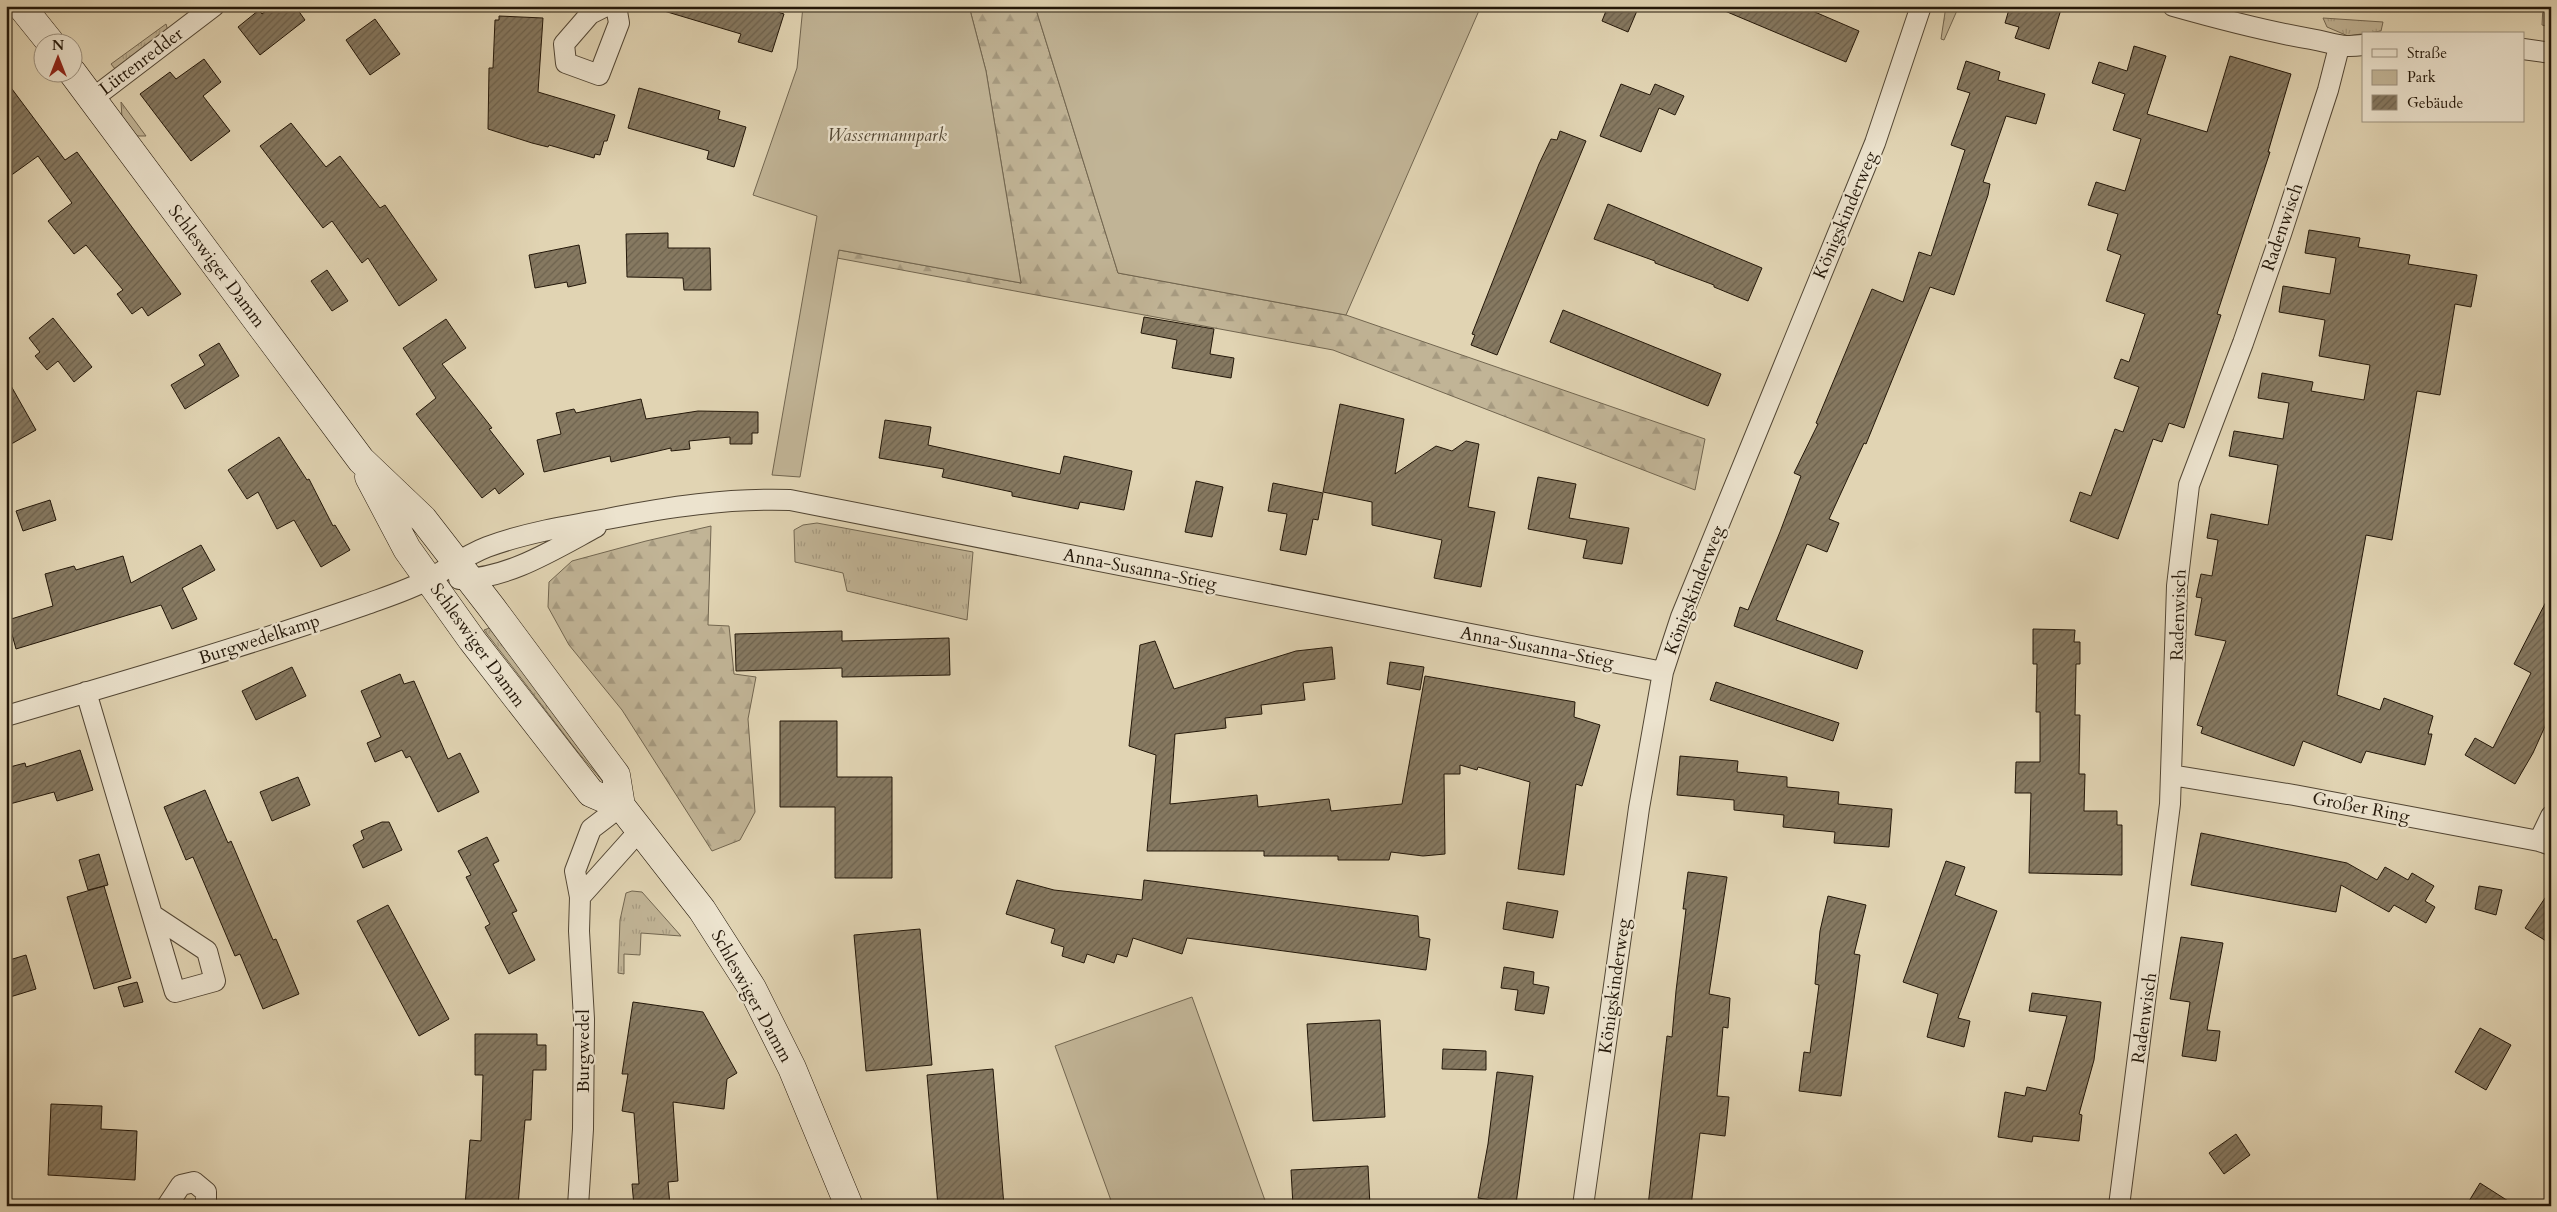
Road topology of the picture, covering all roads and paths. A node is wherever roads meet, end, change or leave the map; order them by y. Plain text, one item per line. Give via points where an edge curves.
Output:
1 (21, 6) edge
2 (214, 6) edge
3 (606, 6) edge
4 (616, 6) edge
5 (1921, 6) edge
6 (2173, 6) edge
7 (42, 32) edge
8 (2362, 45) edge
9 (2339, 47) junction
10 (2524, 49) edge
11 (2551, 53) edge
12 (79, 82) edge
13 (92, 99) junction
14 (361, 460) junction
15 (615, 517) junction
16 (462, 571) junction
17 (429, 579) junction
18 (1663, 672) junction
19 (86, 692) junction
20 (6, 716) edge
21 (2171, 775) junction
22 (621, 806) junction
23 (2551, 816) edge
24 (639, 831) junction
25 (2545, 843) edge
26 (580, 897) junction
27 (154, 916) dead end
28 (167, 1206) edge
29 (206, 1206) edge
30 (578, 1206) edge
31 (849, 1206) edge
32 (1583, 1206) edge
33 (2119, 1206) edge

1 - 7 main road
2 - 13 street, Lüttenredder
3 - 4 street via 590,14 564,44 566,64 600,76 619,22
5 - 18 street, Königskinderweg via 1875,143 1681,618
6 - 9 street via 2263,31
8 - 9 street
9 - 21 street, Radenwisch via 2281,234 2189,485 2177,586
10 - 11 street
12 - 13 main road, Schleswiger Damm
13 - 14 main road, Schleswiger Damm
14 - 16 main road, Schleswiger Damm via 423,519
14 - 17 main road, Schleswiger Damm via 396,532
15 - 16 street, Anna-Susanna-Stieg via 557,548 504,571
15 - 16 street, Anna-Susanna-Stieg via 547,530 486,548
15 - 18 street, Anna-Susanna-Stieg via 710,502 790,500
16 - 17 street
16 - 22 main road, Schleswiger Damm via 616,775
17 - 19 street, Burgwedelkamp via 295,629
17 - 22 main road, Schleswiger Damm via 585,786 591,793
18 - 32 street, Königskinderweg via 1638,808
19 - 20 street, Burgwedelkamp
19 - 27 street
21 - 25 street, Großer Ring via 2304,796
21 - 33 street, Radenwisch via 2158,912
22 - 24 main road, Schleswiger Damm
22 - 26 street, Burgwedel via 591,829 575,871
23 - 25 street
24 - 26 street
24 - 31 main road, Schleswiger Damm via 702,910 752,988 792,1068
26 - 30 street, Burgwedel via 584,1019 583,1129
28 - 29 street via 181,1185 194,1182 206,1192

